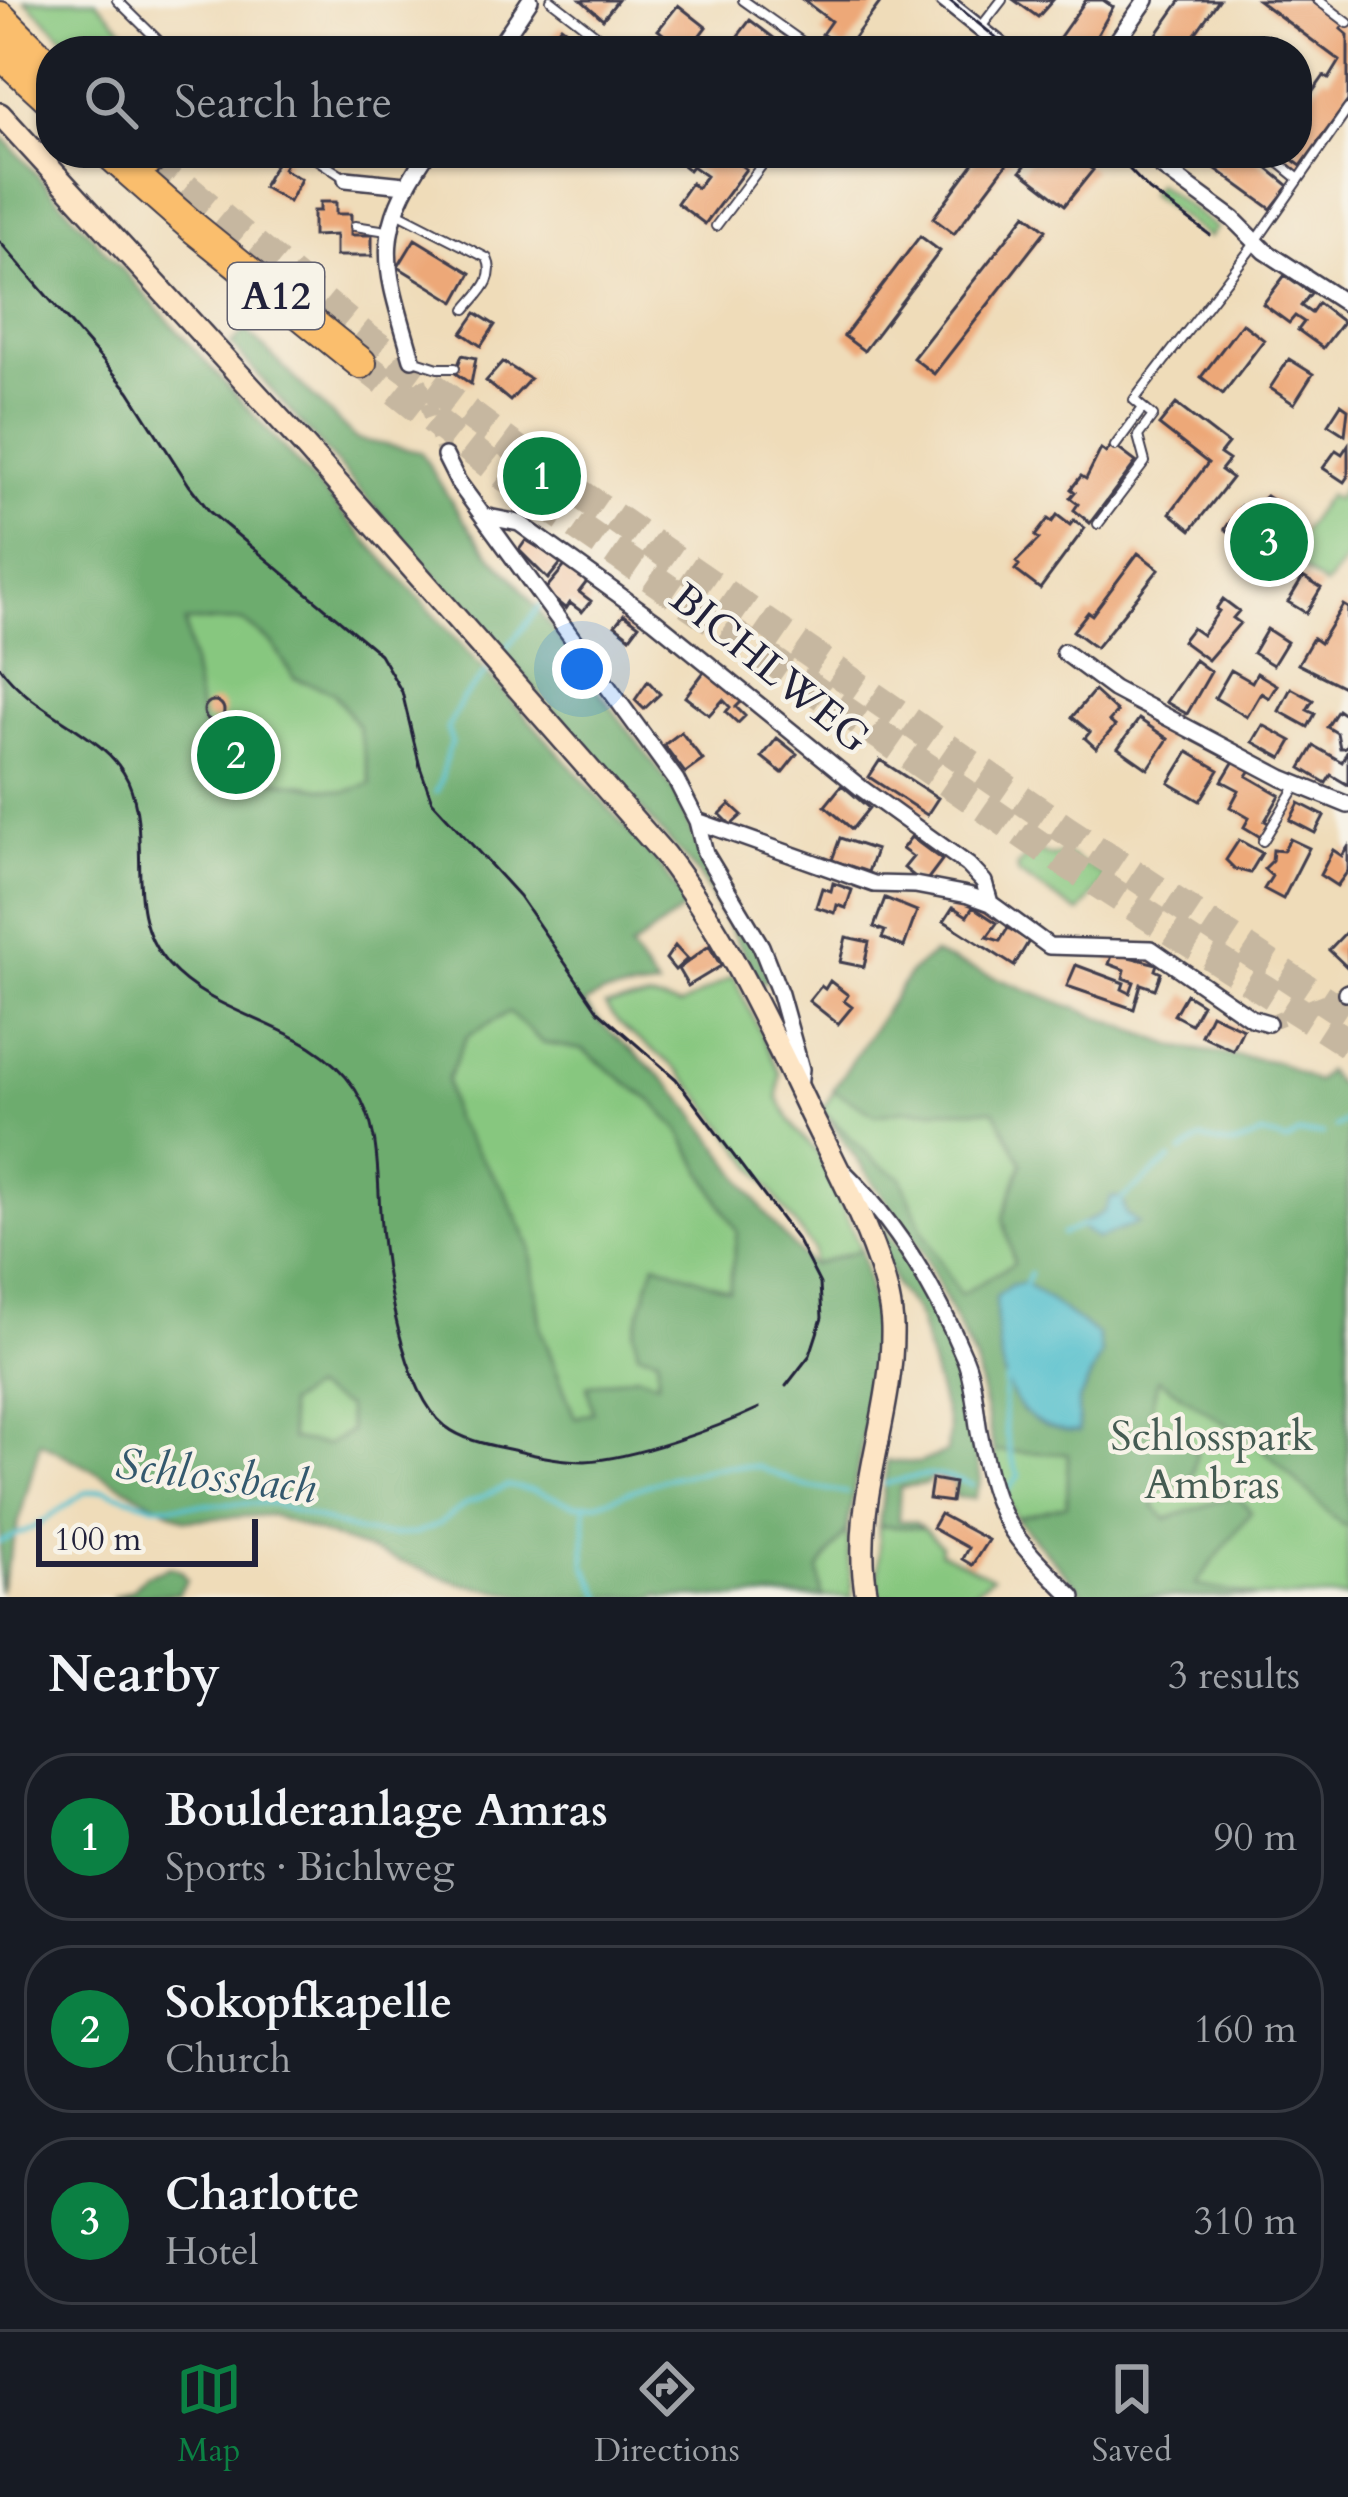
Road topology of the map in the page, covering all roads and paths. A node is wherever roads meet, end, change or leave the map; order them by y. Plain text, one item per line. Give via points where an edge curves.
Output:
1 (117, 0) edge
2 (530, 0) edge
3 (551, 0) edge
4 (743, 0) edge
5 (944, 0) edge
6 (1002, 0) edge
7 (1146, 0) edge
8 (1318, 0) edge
9 (0, 17) edge
10 (1348, 23) edge
11 (980, 28) junction
12 (154, 36) edge
13 (506, 36) edge
14 (599, 36) edge
15 (794, 36) edge
16 (990, 36) edge
17 (1121, 36) edge
18 (0, 53) edge
19 (36, 53) edge
20 (36, 86) edge
21 (1348, 109) edge
22 (0, 114) edge
23 (36, 153) edge
24 (1312, 160) edge
25 (50, 168) edge
26 (126, 168) edge
27 (331, 168) edge
28 (417, 168) edge
29 (759, 168) edge
30 (1163, 168) edge
31 (1286, 168) edge
32 (1307, 168) edge
33 (346, 178) joint
34 (1299, 179) junction
35 (405, 185) junction
36 (393, 210) junction
37 (355, 226) dead end
38 (716, 226) dead end
39 (387, 231) junction
40 (1255, 242) junction
41 (1348, 305) edge
42 (466, 309) dead end
43 (412, 359) joint
44 (361, 363) tunnel mouth
45 (455, 368) dead end
46 (1144, 408) junction
47 (1114, 446) dead end
48 (445, 456) tunnel mouth
49 (482, 516) junction
50 (1098, 524) dead end
51 (1064, 652) dead end
52 (1298, 784) junction
53 (1348, 805) edge
54 (697, 821) junction
55 (1263, 842) dead end
56 (990, 903) junction
57 (1268, 1023) dead end
58 (799, 1088) junction
59 (836, 1165) junction
60 (867, 1597) edge
61 (1073, 1597) edge

1 - 12 lane
2 - 13 street
3 - 14 lane
4 - 15 lane
5 - 11 street
6 - 11 lane
7 - 17 street
8 - 10 lane
9 - 19 highway
11 - 16 street
18 - 20 highway
21 - 24 lane
22 - 23 main road
25 - 58 main road via 664,854 746,980
26 - 44 highway, A12
27 - 33 lane
28 - 35 street
29 - 38 lane
30 - 40 street
31 - 34 lane
32 - 34 lane
33 - 35 street
34 - 40 lane
35 - 36 street
36 - 39 street
36 - 42 lane via 487,258 490,279
37 - 39 lane
39 - 43 street
40 - 41 street
40 - 46 lane via 1134,400
43 - 45 lane
46 - 47 lane
46 - 50 lane via 1153,416 1138,436 1145,462
48 - 49 street
49 - 54 street
49 - 56 street, BICHLWEG via 518,523 654,620 968,865 985,882
51 - 52 street via 1114,689
52 - 53 street
52 - 55 lane
54 - 56 street, BICHLWEG via 874,884
54 - 58 street via 705,853 780,994
56 - 57 street, BICHLWEG via 1049,946 1161,953
58 - 59 main road
59 - 60 main road via 872,1250 892,1326 862,1526
59 - 61 street via 913,1257 966,1363 1005,1525

